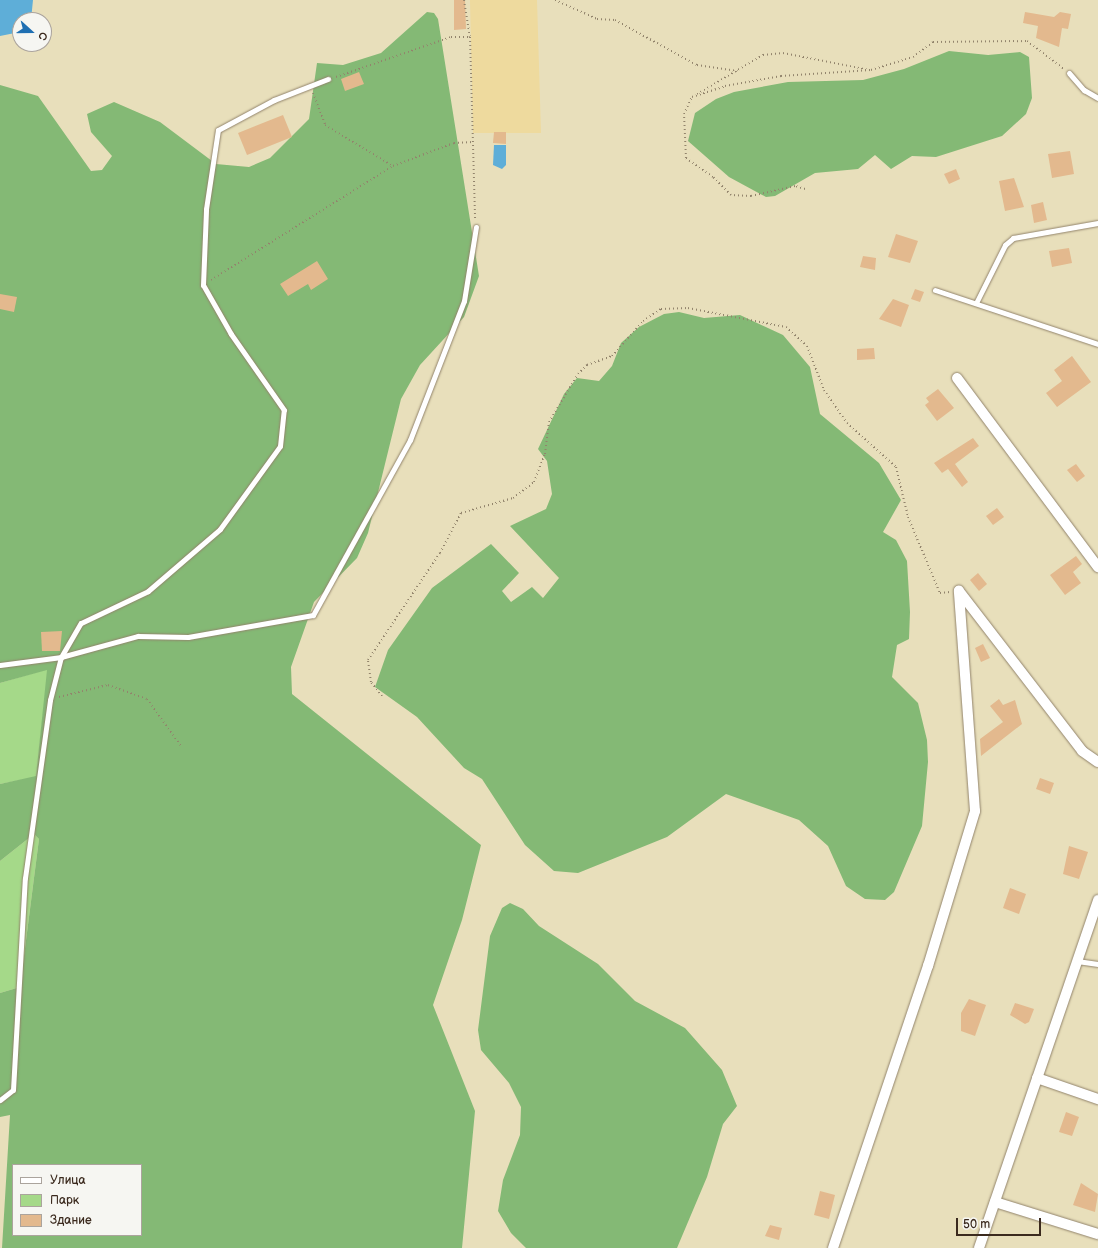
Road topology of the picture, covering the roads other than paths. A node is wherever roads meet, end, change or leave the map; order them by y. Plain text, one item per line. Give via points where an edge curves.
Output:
1 (1068, 73) road end
2 (328, 79) road end
3 (1098, 98) edge
4 (1098, 223) edge
5 (476, 228) road end
6 (935, 290) dead end
7 (976, 303) junction
8 (1098, 344) edge
9 (957, 378) dead end
10 (1098, 567) edge
11 (61, 657) junction
12 (0, 665) edge
13 (1098, 762) edge
14 (1098, 900) edge
15 (1077, 961) junction
16 (1098, 964) edge
17 (1037, 1078) junction
18 (1098, 1099) edge
19 (0, 1100) edge
20 (995, 1202) junction
21 (1098, 1234) edge
22 (832, 1248) edge
23 (979, 1248) edge

1 - 3 lane via 1084,90
2 - 11 lane via 274,100 218,130 206,210 203,285 231,334 284,410 280,446 220,529 148,591 81,623
4 - 7 lane via 1013,238 1005,245
5 - 11 lane via 464,301 410,440 313,615 188,637 138,636
6 - 7 lane
7 - 8 lane
9 - 10 street
11 - 12 lane
11 - 19 lane via 50,700 25,878 13,1090
13 - 22 street via 1082,751 959,590 975,811 928,966
14 - 15 street
15 - 16 lane
15 - 17 street
17 - 18 street
17 - 20 street
20 - 21 street
20 - 23 street

